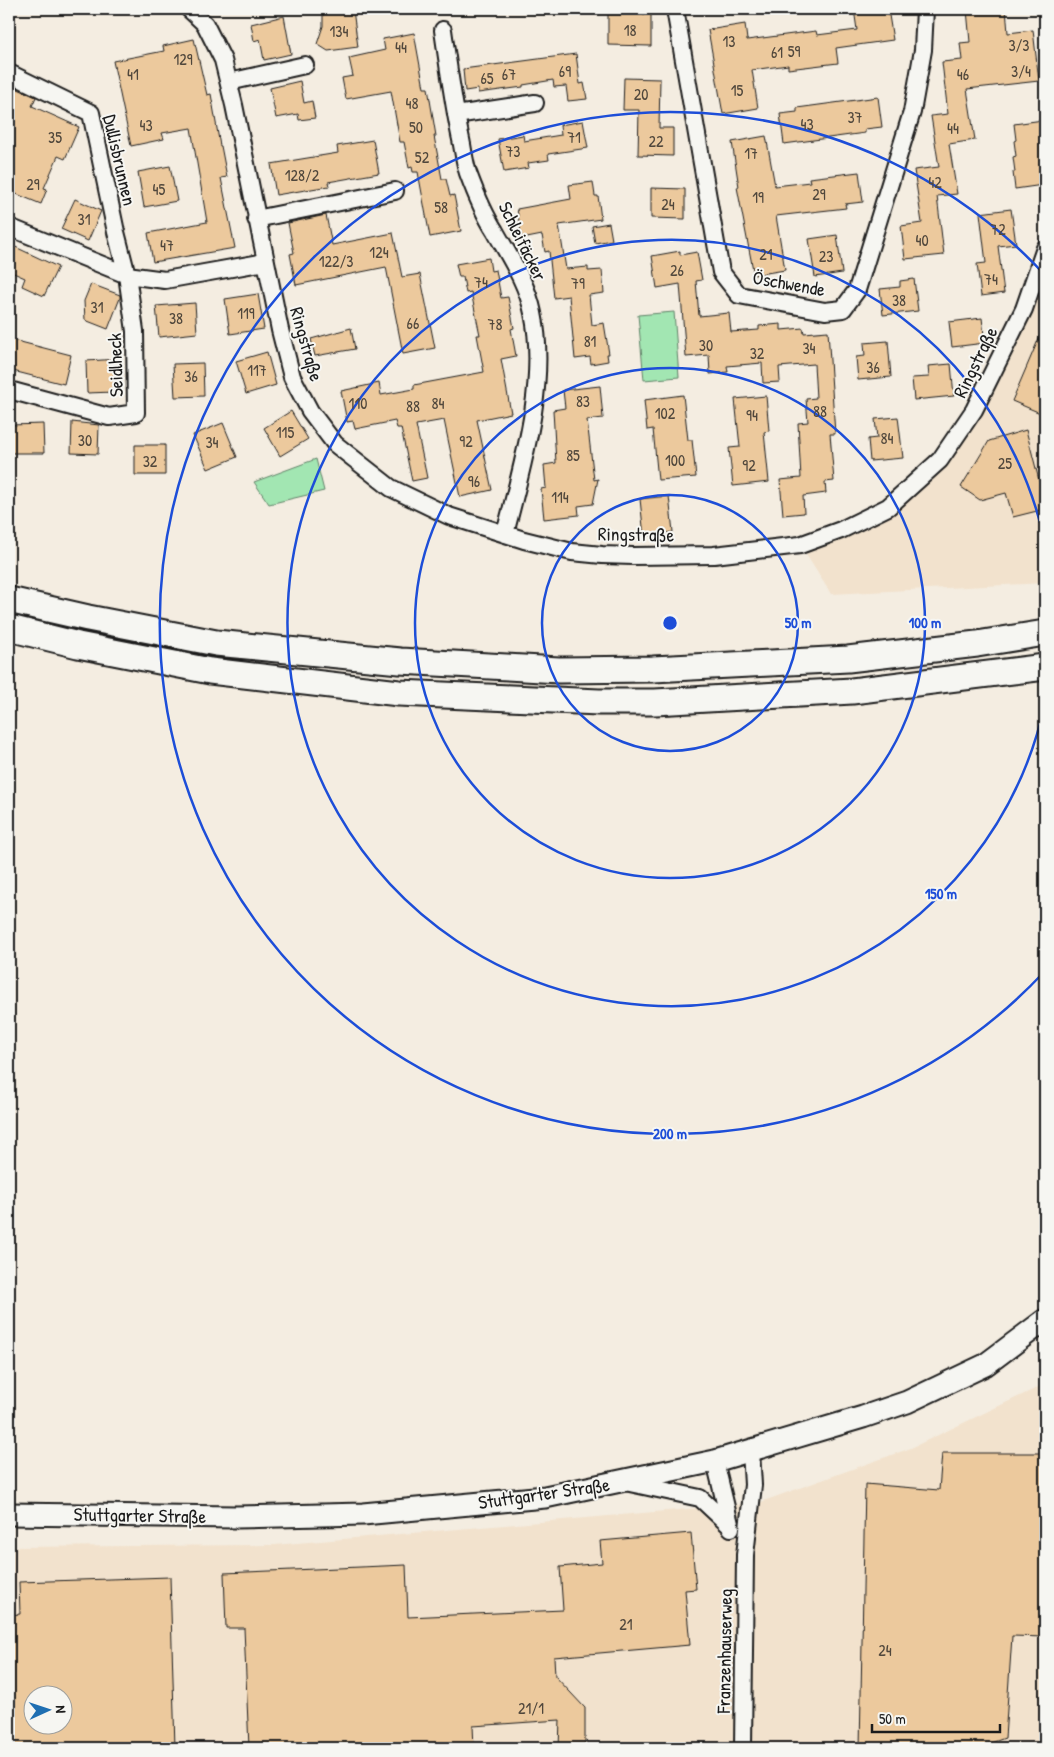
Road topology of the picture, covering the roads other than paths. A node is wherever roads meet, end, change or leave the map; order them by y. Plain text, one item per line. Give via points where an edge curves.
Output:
1 (189, 9) edge
2 (675, 9) edge
3 (925, 9) edge
4 (443, 30) dead end
5 (305, 65) dead end
6 (9, 73) edge
7 (229, 82) junction
8 (535, 103) dead end
9 (456, 115) junction
10 (395, 191) dead end
11 (256, 219) junction
12 (9, 227) edge
13 (1045, 248) edge
14 (266, 262) junction
15 (127, 275) junction
16 (9, 390) edge
17 (505, 534) junction
18 (9, 600) edge
19 (9, 628) edge
20 (1045, 633) edge
21 (1045, 667) edge
22 (1045, 1320) edge
23 (751, 1451) junction
24 (715, 1461) junction
25 (623, 1481) junction
26 (9, 1514) edge
27 (730, 1526) junction
28 (745, 1555) junction
29 (743, 1748) edge

1 - 7 street, Ringstraße via 205,24 218,47
2 - 3 street, Öschwende via 721,272 740,295 825,311 844,309 857,290 912,112 924,50
4 - 9 street, Schleifäcker
5 - 7 street
6 - 15 street, Dullisbrunnen via 91,113
7 - 11 street, Ringstraße
8 - 9 street
9 - 17 street, Schleifäcker via 468,171 494,230 520,273 533,312 536,334 537,367 532,419
10 - 11 street
11 - 14 street, Ringstraße
12 - 15 street
13 - 17 street, Ringstraße via 1024,309 974,410 940,460 888,507 800,545 714,555 633,556 579,552
14 - 15 street via 165,280
14 - 17 street, Ringstraße via 292,377 310,411 335,444 391,488 449,516
15 - 16 street, Seidlheck via 135,331 136,413 109,417
18 - 20 highway via 216,643 400,662 559,670 653,669 848,659
19 - 21 highway via 210,671 399,693 599,702 672,702 852,691
22 - 23 main road, Stuttgarter Straße via 985,1365 907,1402
23 - 24 main road, Stuttgarter Straße
23 - 28 street, Franzenhauserweg via 753,1485
24 - 25 main road, Stuttgarter Straße
24 - 27 street, Franzenhauserweg
25 - 26 main road, Stuttgarter Straße via 545,1497 362,1514 236,1517
25 - 27 street via 700,1498
27 - 28 street, Franzenhauserweg
28 - 29 street, Franzenhauserweg

